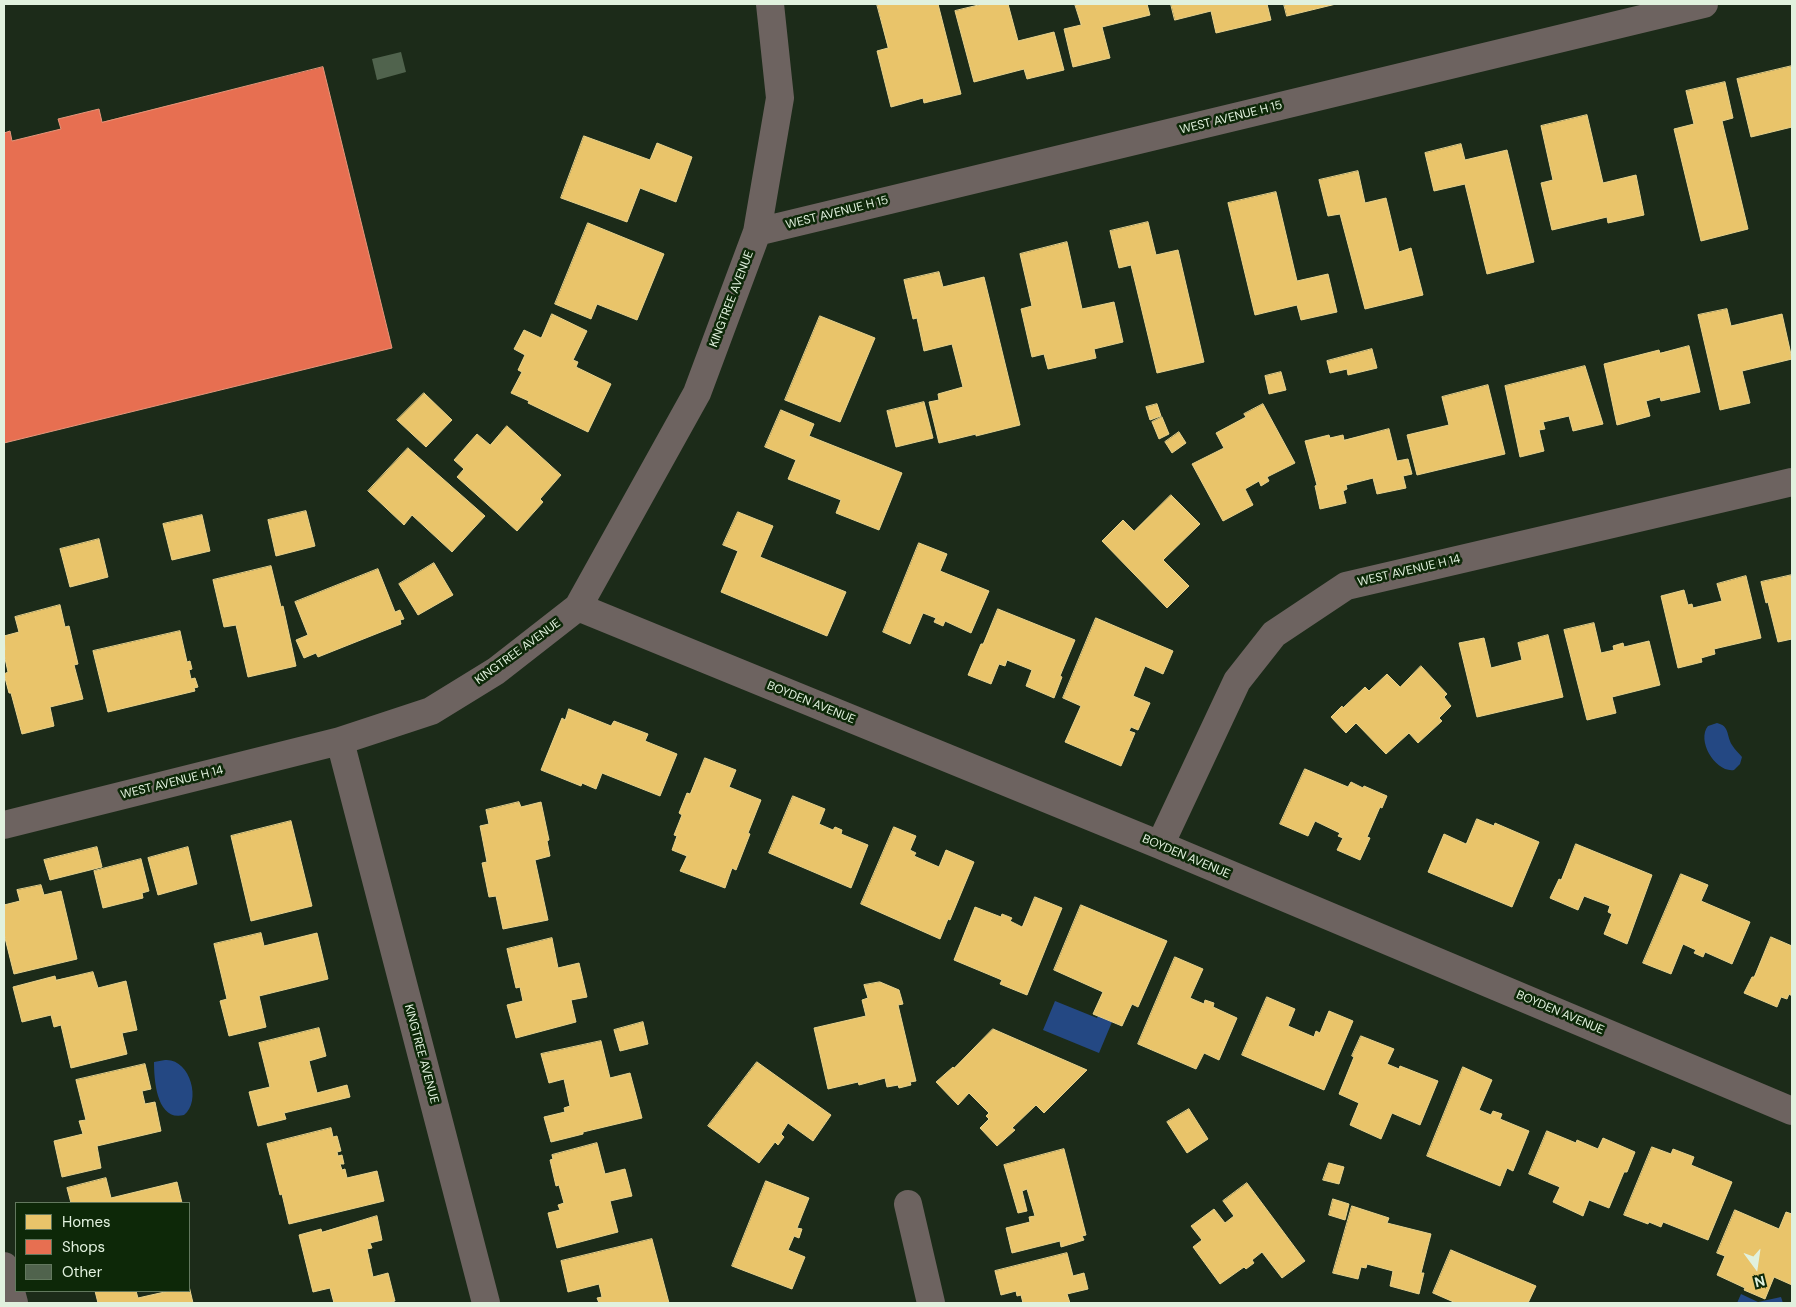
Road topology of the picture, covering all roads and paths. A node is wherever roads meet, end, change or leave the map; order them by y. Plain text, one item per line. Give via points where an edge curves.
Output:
1 (770, 4) edge
2 (1704, 4) edge
3 (757, 232) junction
4 (1792, 482) edge
5 (578, 607) junction
6 (340, 740) junction
7 (4, 825) edge
8 (1160, 845) junction
9 (1792, 1111) edge
10 (908, 1204) dead end
11 (4, 1266) edge
12 (14, 1303) edge
13 (486, 1303) edge
14 (931, 1303) edge

1 - 3 street, KINGTREE AVENUE via 780,98
2 - 3 street, WEST AVENUE H 15
3 - 5 street, KINGTREE AVENUE via 697,393
4 - 8 street, WEST AVENUE H 14 via 1346,586 1274,634 1237,681
5 - 6 street, KINGTREE AVENUE via 496,671 431,711
5 - 8 street, BOYDEN AVENUE
6 - 7 street, WEST AVENUE H 14
6 - 13 street, KINGTREE AVENUE
8 - 9 street, BOYDEN AVENUE
10 - 14 street
11 - 12 street

